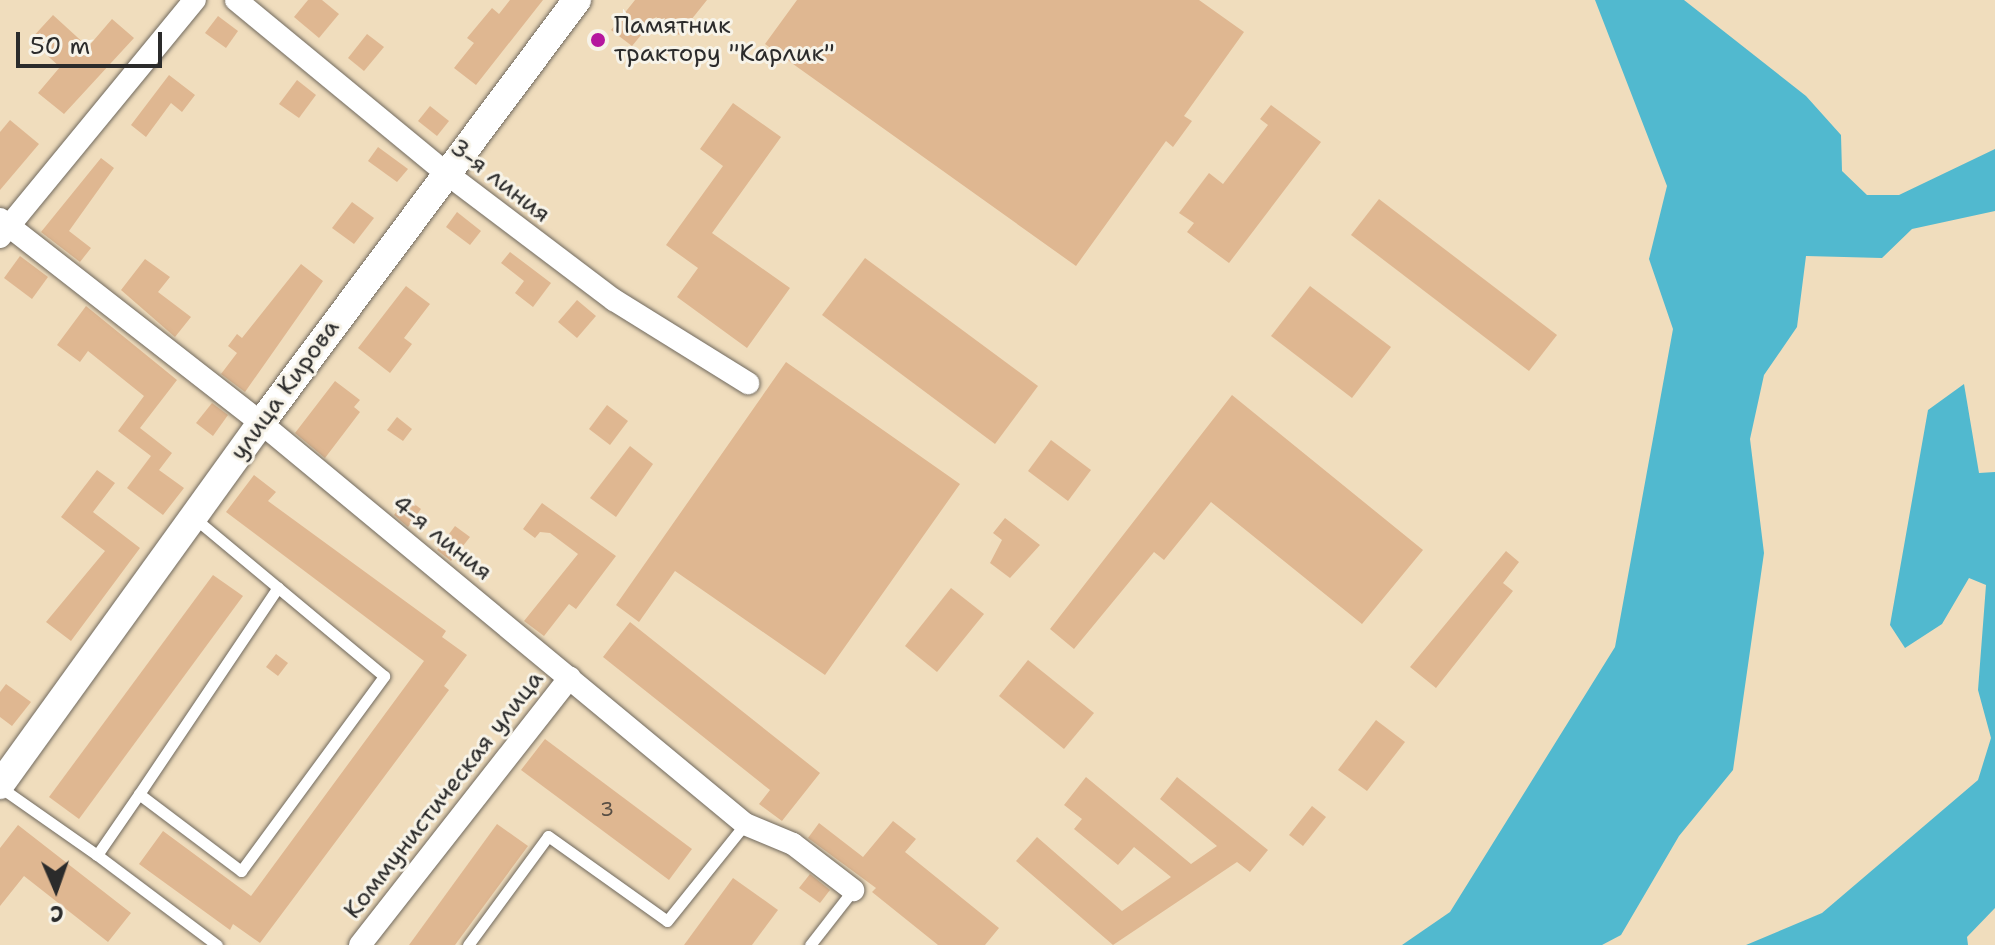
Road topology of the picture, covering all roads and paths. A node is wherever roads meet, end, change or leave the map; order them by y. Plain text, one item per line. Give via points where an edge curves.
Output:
1 (195, 0) edge
2 (236, 0) edge
3 (577, 0) edge
4 (446, 173) junction
5 (3, 228) edge
6 (748, 383) dead end
7 (261, 423) junction
8 (193, 517) junction
9 (278, 587) junction
10 (570, 677) junction
11 (0, 786) edge
12 (139, 794) junction
13 (745, 824) junction
14 (97, 855) junction
15 (853, 890) joint
16 (217, 945) edge
17 (360, 945) edge
18 (468, 945) edge
19 (810, 945) edge

1 - 5 street
2 - 4 street, 3-я линия
3 - 4 street, улица Кирова
4 - 6 street, 3-я линия via 614,300
4 - 7 street, улица Кирова
5 - 7 street, 4-я линия
7 - 8 street, улица Кирова
7 - 10 street, 4-я линия
8 - 9 lane
8 - 11 street, улица Кирова
9 - 12 lane
9 - 12 lane via 384,676 241,871
10 - 13 street, 4-я линия
10 - 17 street, Коммунистическая улица
11 - 14 lane
12 - 14 lane
13 - 15 street, 4-я линия via 793,844
13 - 18 lane via 667,921 548,836
14 - 16 lane
15 - 19 lane

